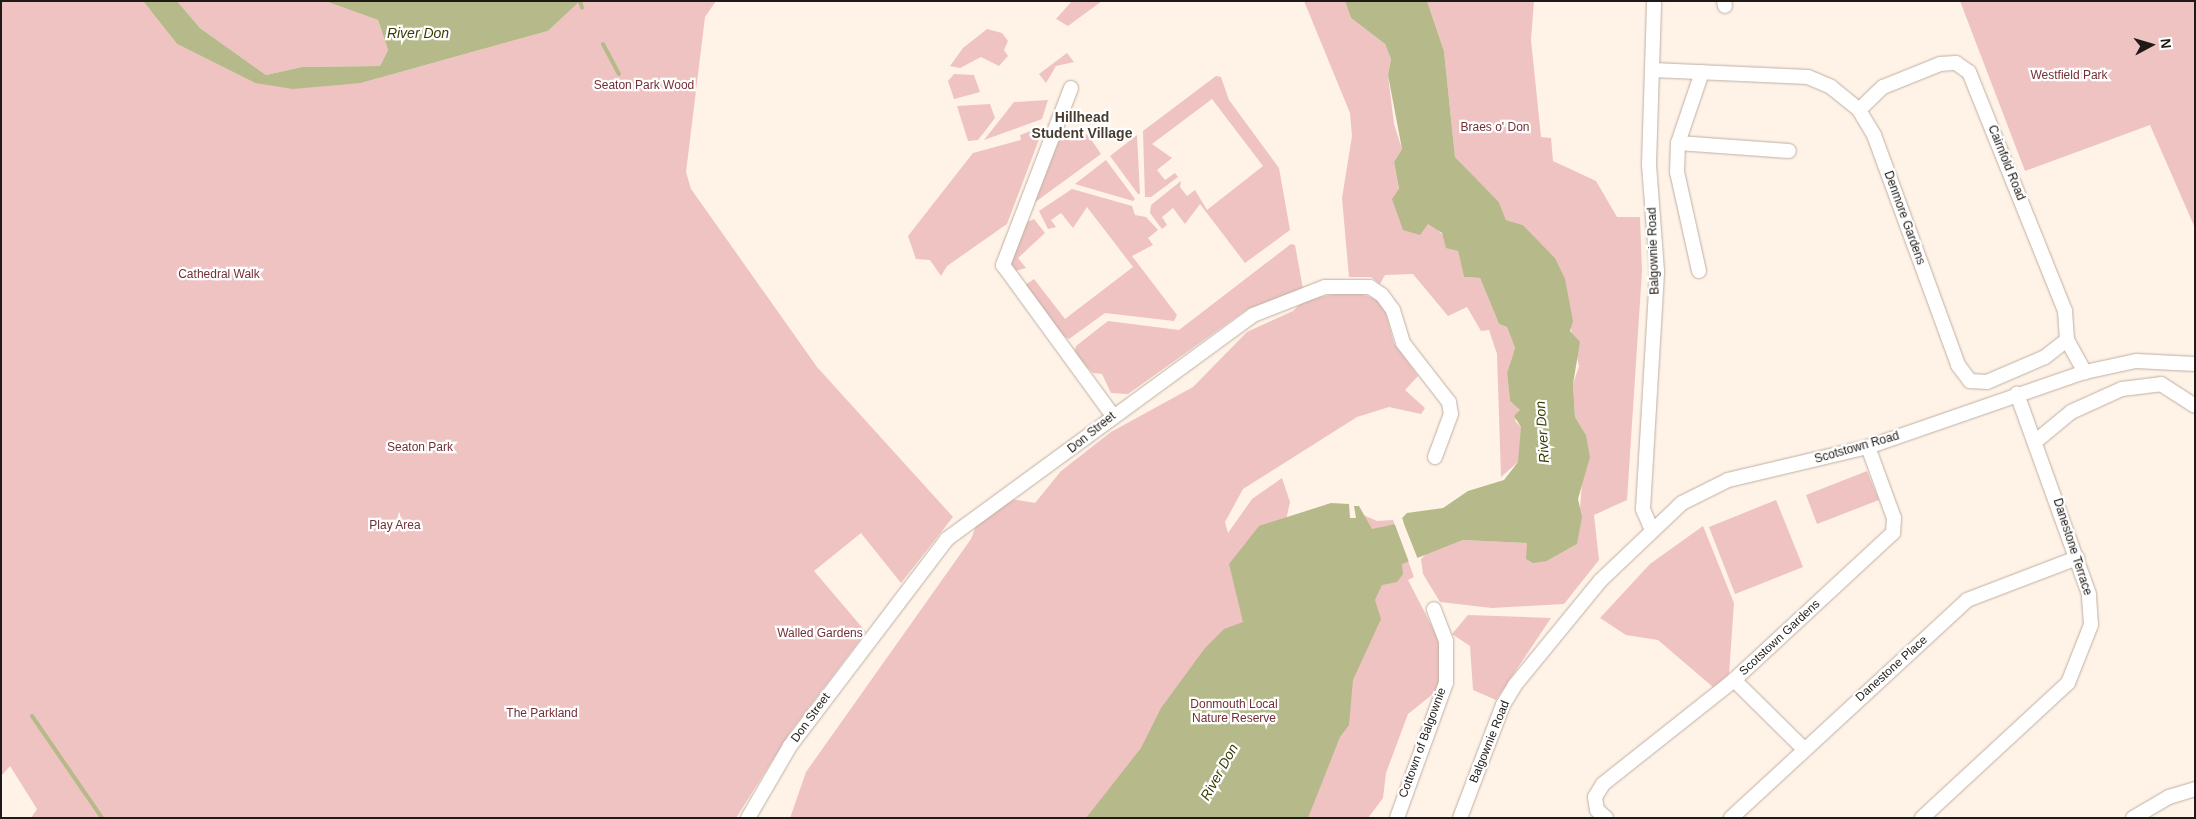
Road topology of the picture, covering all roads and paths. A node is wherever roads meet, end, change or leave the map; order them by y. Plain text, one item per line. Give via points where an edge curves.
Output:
1 (1654, 1) edge
2 (1653, 70) junction
3 (1702, 72) junction
4 (1071, 88) dead end
5 (1859, 110) junction
6 (1678, 143) junction
7 (1789, 151) dead end
8 (1699, 271) dead end
9 (2067, 340) junction
10 (2195, 364) edge
11 (2085, 372) junction
12 (2018, 394) junction
13 (2195, 406) edge
14 (1113, 416) junction
15 (2036, 441) junction
16 (1868, 447) junction
17 (1435, 456) dead end
18 (1651, 528) junction
19 (2077, 558) junction
20 (1434, 609) dead end
21 (1564, 622) joint
22 (1734, 680) junction
23 (1804, 750) junction
24 (2195, 789) edge
25 (748, 818) edge
26 (1397, 818) edge
27 (1460, 818) edge
28 (1606, 818) edge
29 (1731, 818) edge
30 (1922, 818) edge
31 (2133, 818) edge

1 - 2 street, Balgownie Road
2 - 3 street, Denmore Gardens
2 - 18 street, Balgownie Road via 1649,164 1657,271 1643,509
3 - 5 street, Denmore Gardens via 1808,77 1831,87
3 - 6 street
4 - 14 street via 1002,265
5 - 9 street, Denmore Gardens via 1874,135 1958,365 1970,381 1987,382 2045,357
5 - 9 street, Cairnfold Road via 1883,88 1940,64 1956,63 1969,72 2065,311
6 - 7 street
6 - 8 street via 1678,187
9 - 11 street, Cairnfold Road
10 - 11 street, Scotstown Road via 2136,361
11 - 12 street, Scotstown Road
12 - 15 street, Danestone Terrace
12 - 16 street, Scotstown Road
13 - 15 street via 2161,384 2122,389 2079,407
14 - 17 street, Don Street via 1253,316 1325,287 1349,284 1370,287 1382,295 1393,310 1403,343 1448,402 1451,414
14 - 25 street, Don Street via 1053,465 947,539 811,717
15 - 19 street, Danestone Terrace
16 - 18 street, Scotstown Road via 1728,480 1682,504
16 - 22 street, Scotstown Gardens via 1894,518 1893,533
18 - 21 street, Scotstown Road
19 - 23 street, Danestone Place via 1967,600
19 - 30 street, Danestone Terrace via 2089,594 2091,625 2068,683
20 - 26 street, Cottown of Balgownie via 1446,641 1446,683
21 - 27 street, Balgownie Road via 1503,705
22 - 23 street
22 - 28 street, Scotstown Gardens via 1603,784 1595,797 1597,810
23 - 29 street, Danestone Place
24 - 31 street via 2169,797

